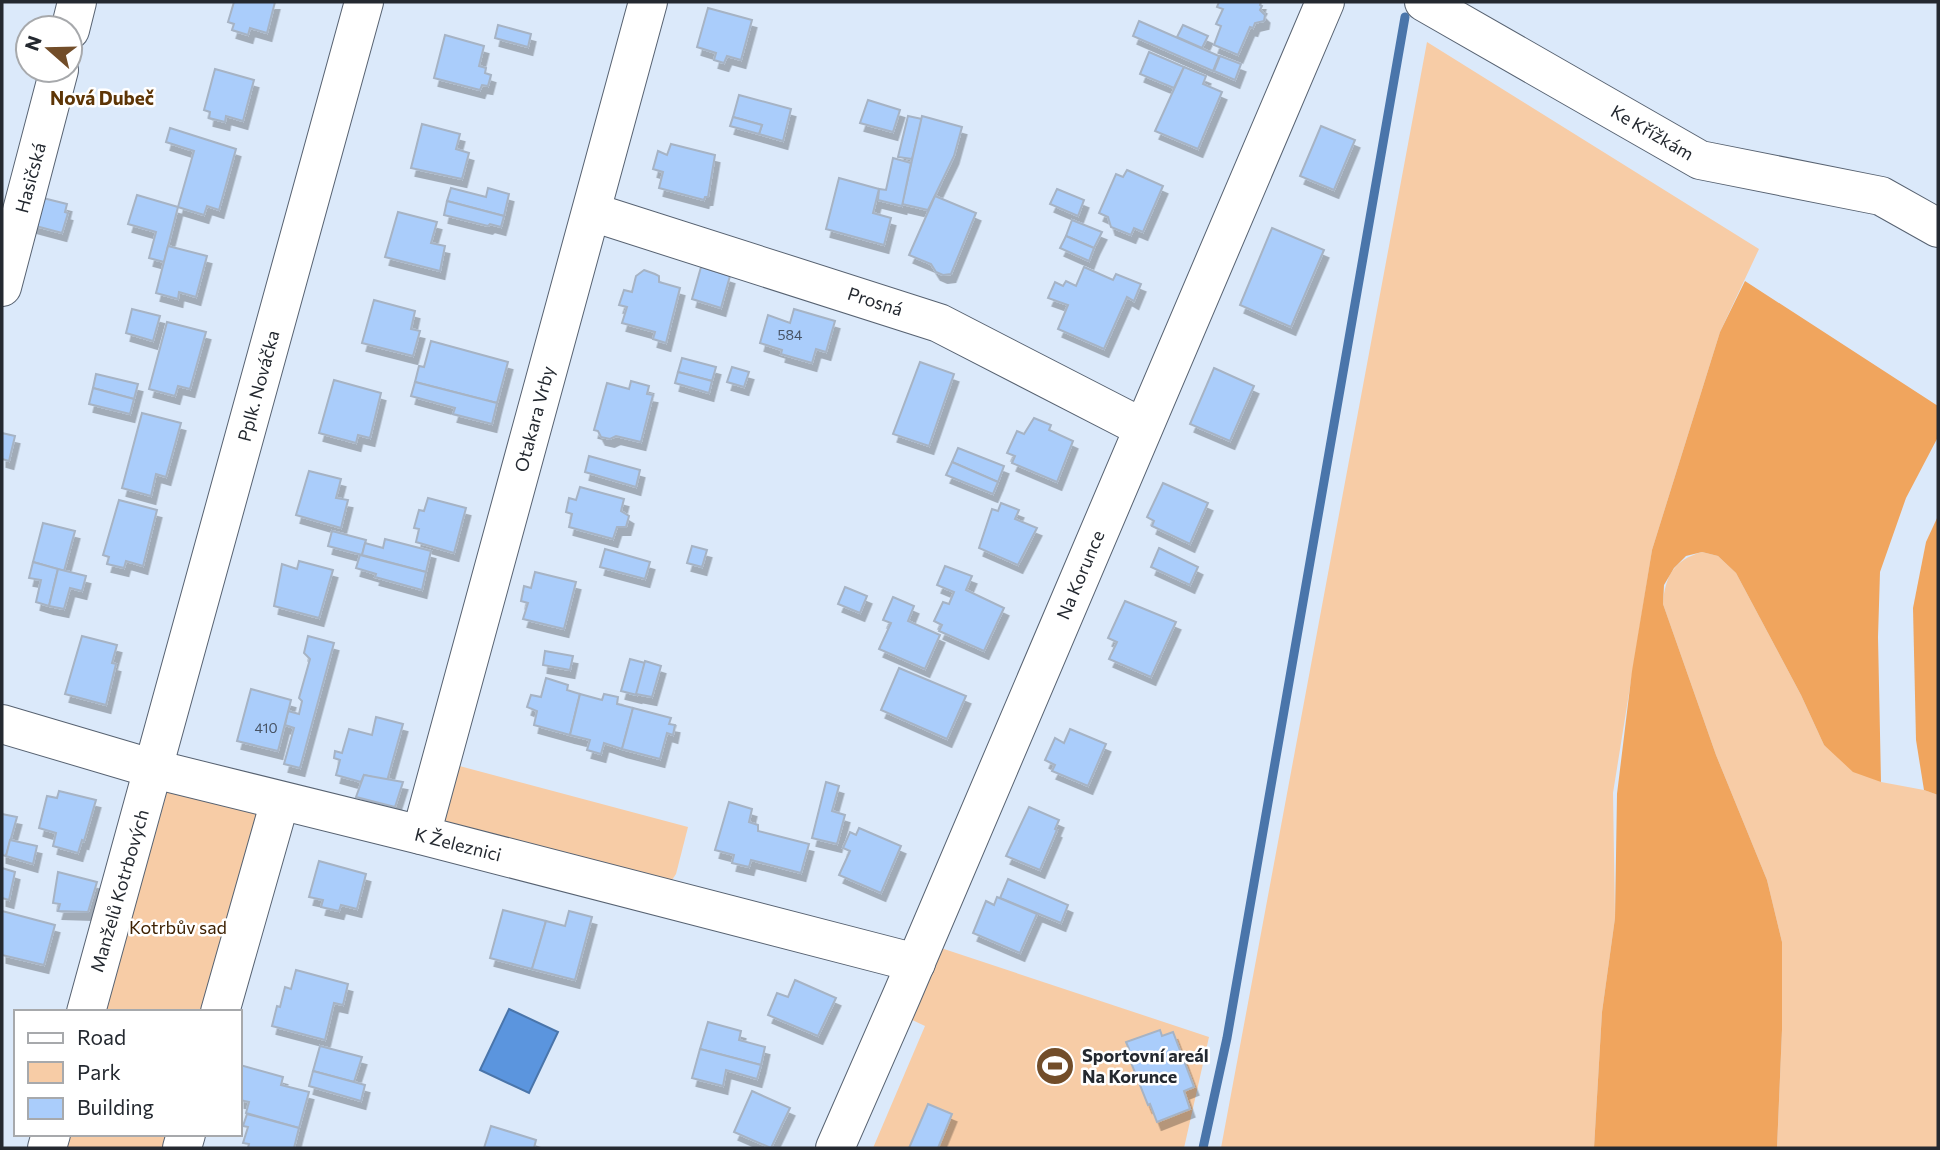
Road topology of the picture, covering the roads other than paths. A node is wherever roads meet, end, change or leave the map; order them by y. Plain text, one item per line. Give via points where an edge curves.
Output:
1 (364, 2) edge
2 (648, 2) edge
3 (1325, 2) edge
4 (1424, 2) edge
5 (55, 84) edge
6 (592, 212) junction
7 (1938, 228) edge
8 (2, 287) edge
9 (1143, 428) junction
10 (2, 724) edge
11 (154, 769) junction
12 (280, 801) junction
13 (421, 835) junction
14 (916, 963) junction
15 (87, 1010) edge
16 (221, 1010) edge
17 (835, 1148) edge

1 - 11 street, Pplk. Nováčka
2 - 6 street, Otakara Vrby
3 - 9 street, Na Korunce
4 - 7 street, Ke Křížkám via 1700,160 1881,196
5 - 8 street, Hasičská
6 - 9 street, Prosná via 939,323
6 - 13 street, Otakara Vrby
9 - 14 street, Na Korunce
10 - 11 street, K Železnici
11 - 12 street, K Železnici
11 - 15 street, Manželů Kotrbových
12 - 13 street, K Železnici
12 - 16 street
13 - 14 street, K Železnici
14 - 17 street, Na Korunce

